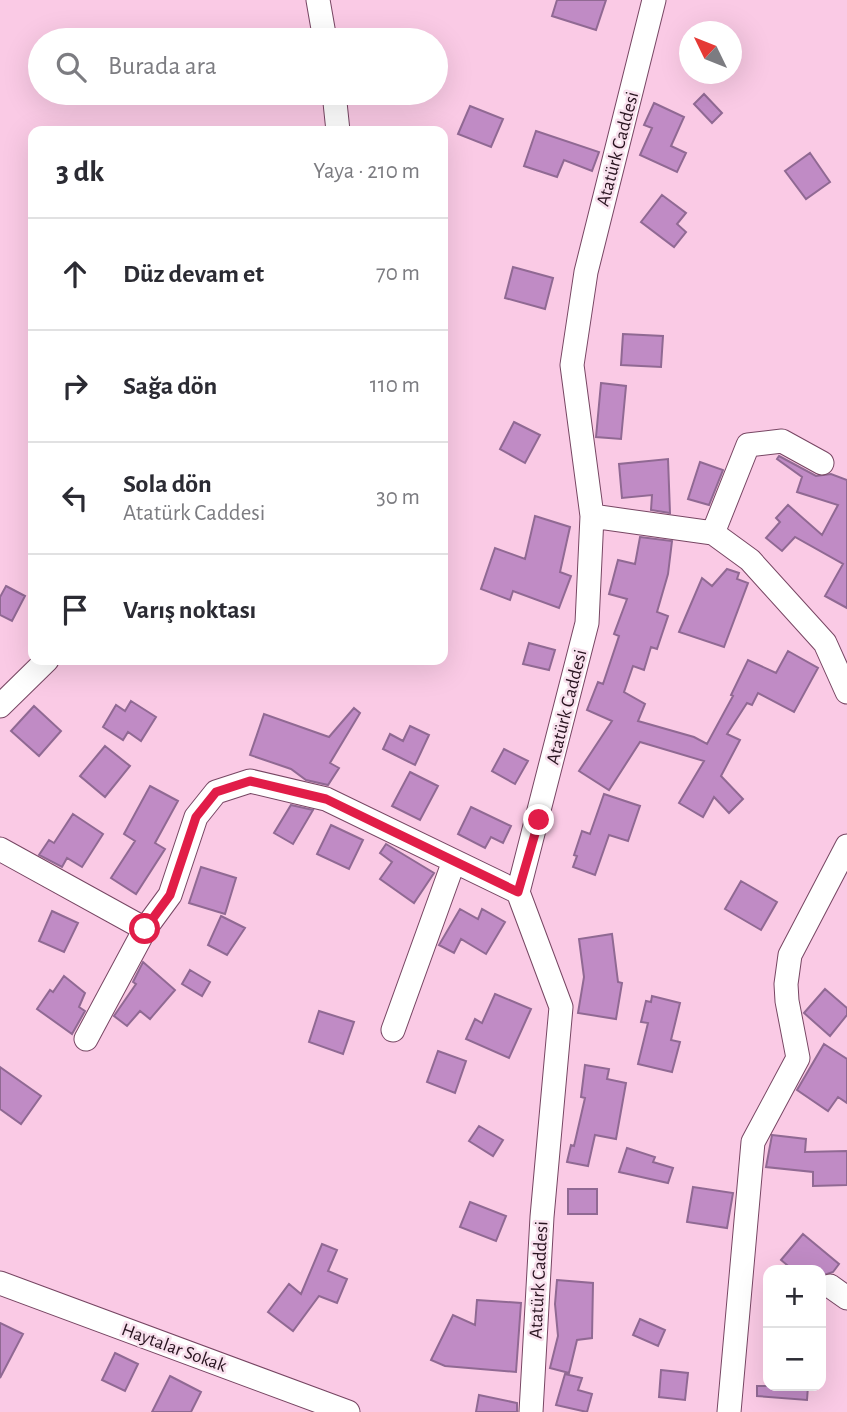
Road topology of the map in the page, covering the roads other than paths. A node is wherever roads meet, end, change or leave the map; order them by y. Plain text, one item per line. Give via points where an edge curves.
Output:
1 (318, 0) edge
2 (654, 0) edge
3 (323, 28) edge
4 (335, 105) edge
5 (337, 126) edge
6 (822, 463) dead end
7 (592, 516) junction
8 (713, 533) junction
9 (836, 643) edge
10 (42, 665) edge
11 (847, 692) edge
12 (0, 706) edge
13 (847, 846) edge
14 (0, 849) edge
15 (454, 861) junction
16 (518, 892) junction
17 (145, 929) junction
18 (393, 1030) dead end
19 (86, 1039) dead end
20 (0, 1283) edge
21 (348, 1412) edge
22 (531, 1412) edge
23 (729, 1412) edge

1 - 3 street
2 - 7 street, Atatürk Caddesi via 586,272 572,365
4 - 5 street
6 - 8 street via 782,441 748,446
7 - 8 street
7 - 16 street, Atatürk Caddesi via 587,623
8 - 9 street via 750,560
9 - 11 street
10 - 12 street
13 - 23 street via 790,955 786,984 798,1058 753,1142
14 - 17 street
15 - 16 street
15 - 17 street via 326,799 250,781 216,792 196,817 170,895
15 - 18 street
16 - 22 street, Atatürk Caddesi via 561,1007
17 - 19 street
20 - 21 street, Haytalar Sokak

